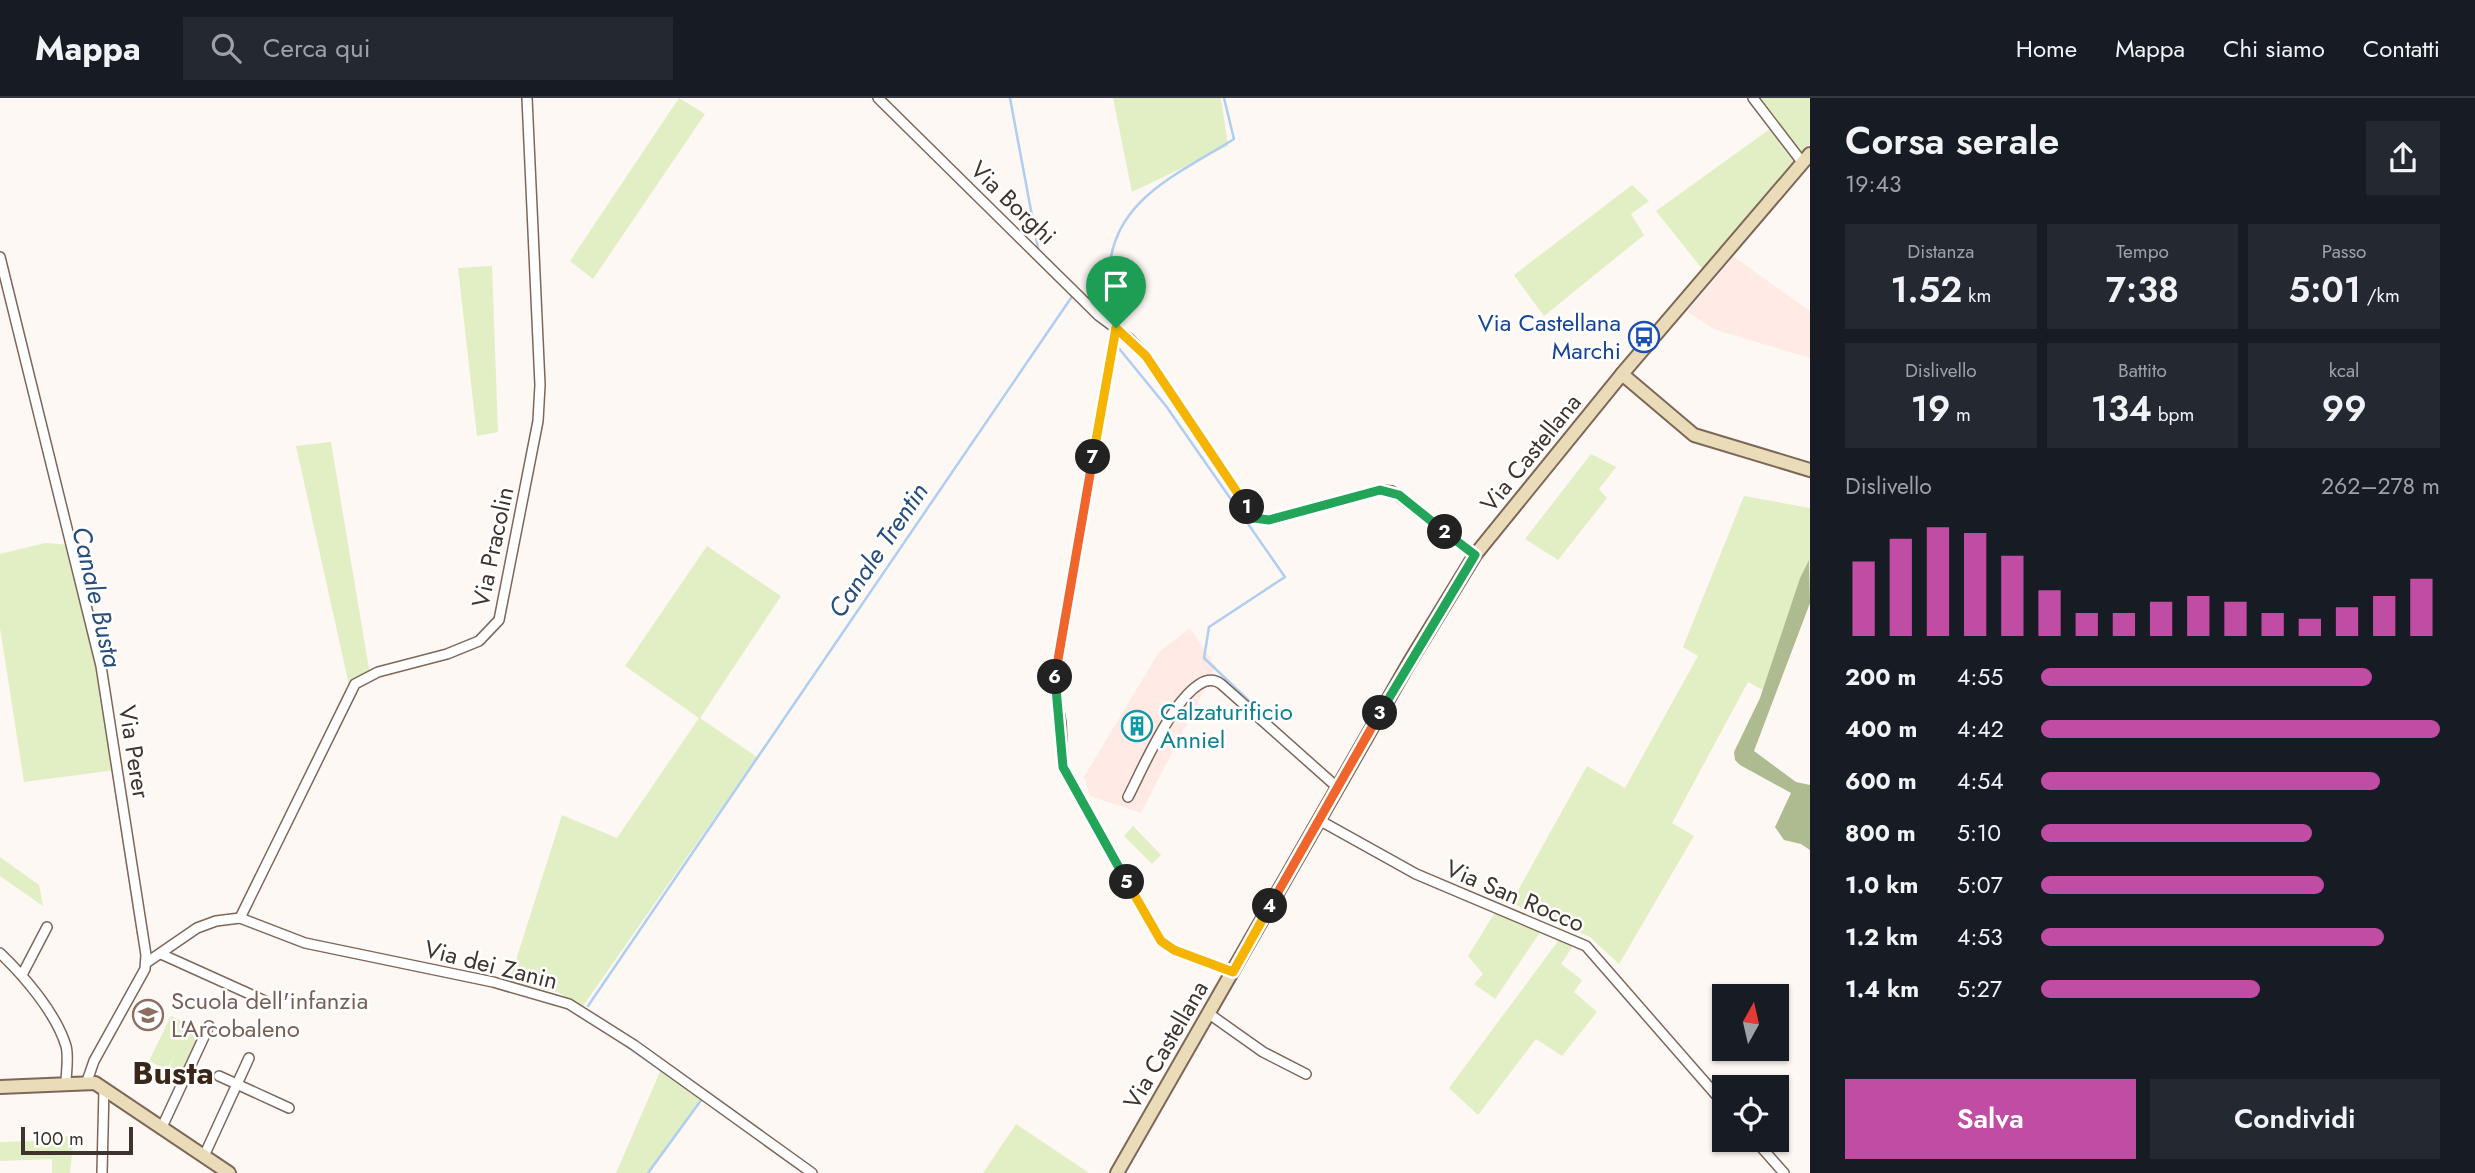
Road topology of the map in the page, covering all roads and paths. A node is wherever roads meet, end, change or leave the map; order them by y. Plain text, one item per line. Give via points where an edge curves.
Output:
1 (527, 98) edge
2 (878, 98) edge
3 (1753, 98) edge
4 (1806, 158) edge
5 (0, 257) edge
6 (1116, 328) junction
7 (1622, 374) junction
8 (1810, 470) edge
9 (1475, 555) junction
10 (1338, 788) junction
11 (1128, 797) dead end
12 (1319, 821) junction
13 (240, 918) junction
14 (47, 927) dead end
15 (0, 953) edge
16 (161, 954) junction
17 (146, 962) junction
18 (1233, 972) junction
19 (23, 973) junction
20 (265, 1001) dead end
21 (1208, 1013) junction
22 (209, 1026) dead end
23 (249, 1058) dead end
24 (1306, 1074) dead end
25 (219, 1076) dead end
26 (87, 1081) junction
27 (66, 1084) junction
28 (237, 1084) junction
29 (0, 1087) edge
30 (104, 1088) junction
31 (1712, 1090) edge
32 (289, 1108) dead end
33 (162, 1127) junction
34 (1765, 1152) edge
35 (204, 1156) junction
36 (102, 1173) edge
37 (229, 1173) edge
38 (812, 1173) edge
39 (1117, 1173) edge
40 (1784, 1173) edge

1 - 13 street, Via Pracolin via 540,385 538,421 499,620 479,641 378,672 355,684
2 - 6 street, Via Borghi
3 - 4 street
4 - 7 main road, Via Castellana
5 - 17 street, Via Perer via 101,666
6 - 9 street, Via Borghi via 1146,356 1254,518 1269,520 1380,490 1392,491
6 - 18 street via 1055,671 1063,767 1161,941
7 - 8 main road via 1694,435
7 - 9 main road, Via Castellana
9 - 10 main road, Via Castellana
10 - 11 street via 1221,684 1204,679 1182,697
10 - 12 main road, Via Castellana
12 - 18 main road, Via Castellana
12 - 31 street, Via San Rocco via 1416,874 1586,946
13 - 16 street via 197,928
13 - 38 street, Via dei Zanin via 304,943 493,982 569,1004
14 - 19 street
15 - 19 street
16 - 17 street
16 - 20 street
17 - 26 street
18 - 21 main road, Via Castellana
19 - 27 street via 67,1049
21 - 24 street via 1263,1052
21 - 39 main road, Via Castellana
22 - 33 street
23 - 28 street
25 - 28 street
26 - 27 main road
26 - 30 main road
27 - 29 main road
28 - 32 street
28 - 35 street
30 - 33 main road
30 - 36 street
33 - 35 main road
34 - 40 street
35 - 37 main road

